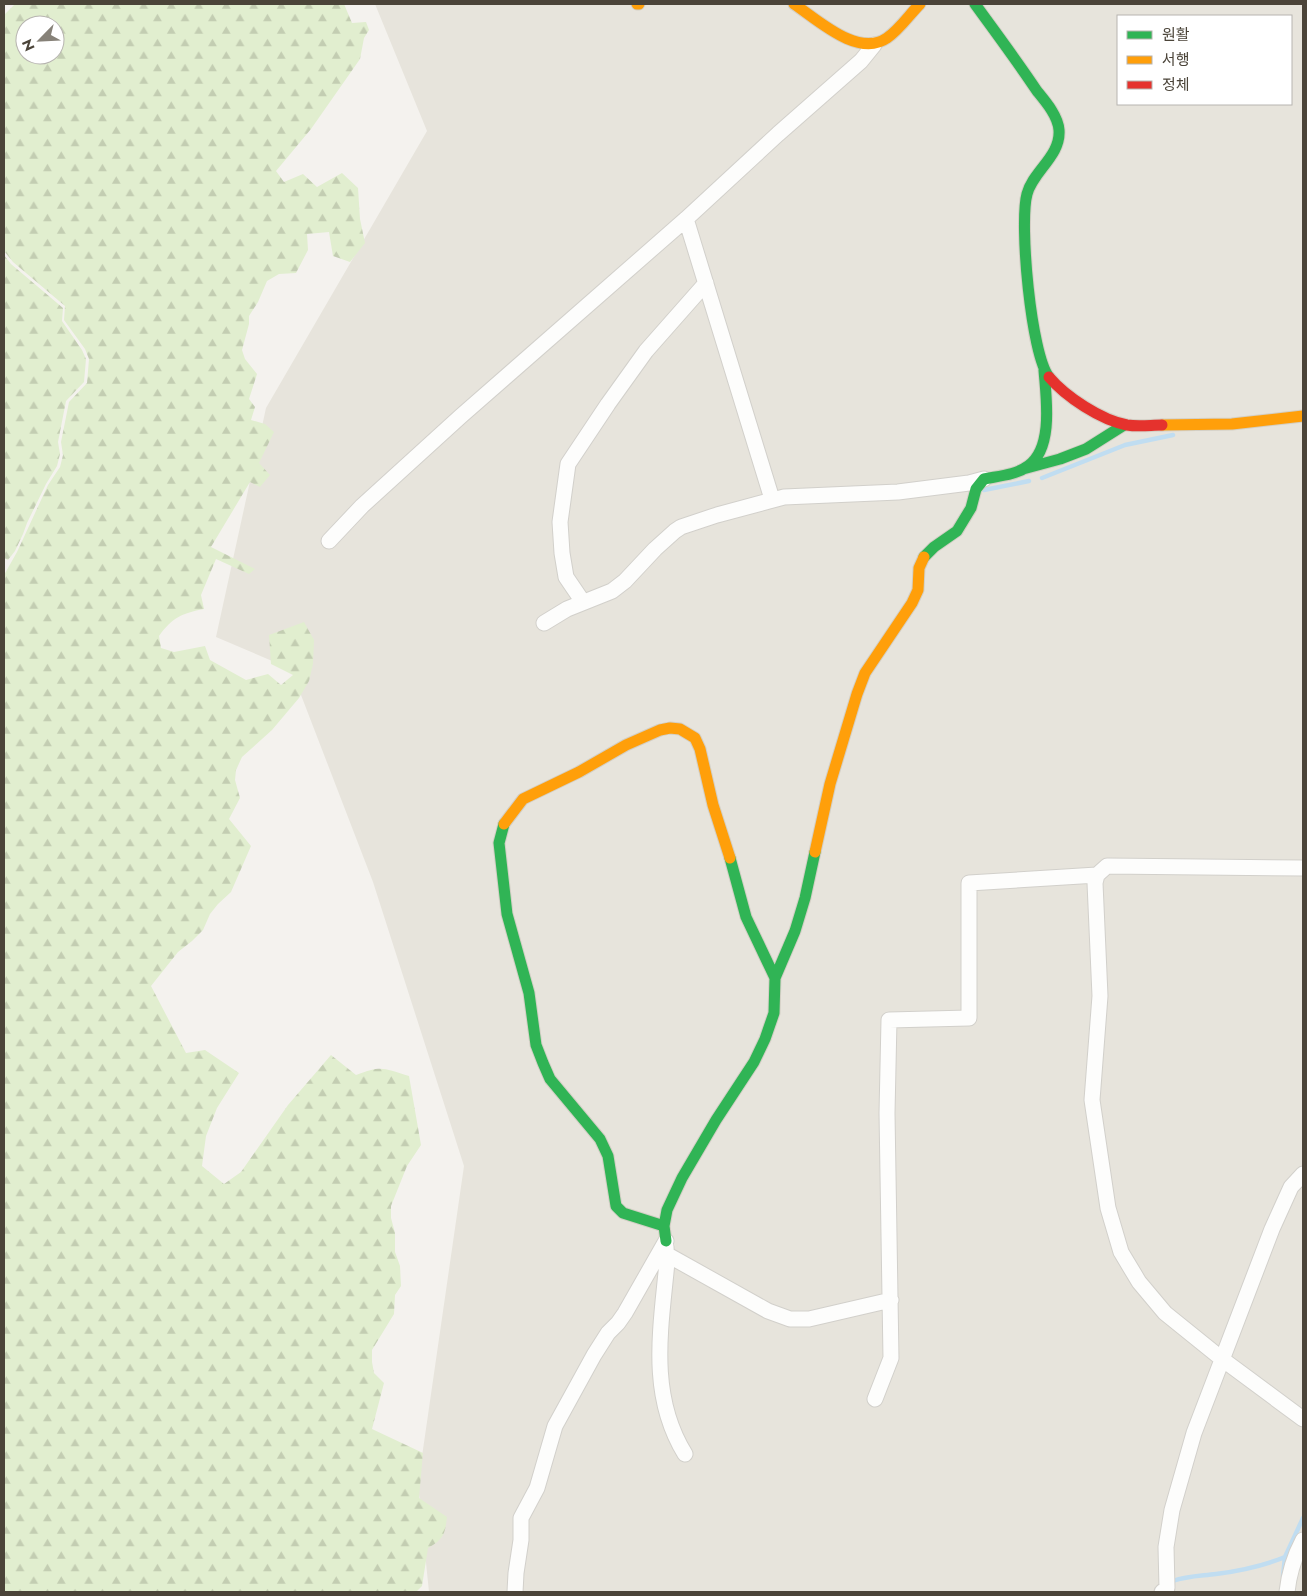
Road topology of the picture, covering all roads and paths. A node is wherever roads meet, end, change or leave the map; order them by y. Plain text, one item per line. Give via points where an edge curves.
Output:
1 (794, 4) edge
2 (920, 4) edge
3 (975, 4) edge
4 (874, 45) junction
5 (686, 219) junction
6 (706, 284) junction
7 (1044, 370) junction
8 (1303, 416) edge
9 (1124, 425) junction
10 (1023, 469) junction
11 (984, 479) junction
12 (772, 499) junction
13 (329, 541) dead end
14 (583, 602) junction
15 (544, 623) dead end
16 (1303, 868) edge
17 (1097, 875) junction
18 (775, 978) junction
19 (1303, 1174) edge
20 (665, 1240) junction
21 (890, 1300) junction
22 (1222, 1359) junction
23 (876, 1399) dead end
24 (1303, 1419) edge
25 (686, 1454) dead end
26 (1303, 1540) edge
27 (515, 1592) edge
28 (1162, 1592) edge
29 (1287, 1592) edge

1 - 4 street via 831,31
2 - 4 street via 886,38
3 - 7 street via 1054,114 1059,131 1053,153 1027,194 1024,222 1027,274
4 - 5 street via 862,61
5 - 6 street
5 - 13 street via 454,422 362,506
6 - 12 street
6 - 14 street via 646,351 568,464 560,522 562,553 566,578
7 - 9 street via 1054,383 1101,417
7 - 10 street via 1046,432 1035,460
8 - 9 street via 1253,423
9 - 10 street via 1078,452
10 - 11 street
11 - 12 street via 898,492
11 - 18 street via 976,489 971,508 961,526 924,557 919,568 918,590 912,603 866,672 830,784 805,898
12 - 14 street via 681,527 612,591
14 - 15 street
16 - 17 street via 1107,866
17 - 21 street via 968,884 969,1018 889,1020
17 - 22 street via 1100,996 1092,1100 1108,1208 1121,1252 1138,1282 1165,1313
18 - 20 street via 774,1013 765,1039 682,1178 668,1210
18 - 20 street via 746,917 700,749 689,733 670,728 626,745 523,799 502,826 498,843 507,914 523,968 536,1046 550,1079 600,1139 608,1156 616,1206
19 - 22 street via 1285,1199
20 - 21 street via 768,1311 790,1318 810,1319
20 - 25 street via 660,1379 673,1429
20 - 27 street via 618,1323 594,1355 555,1426 537,1488 522,1518
21 - 23 street via 891,1358
22 - 24 street
22 - 28 street via 1194,1434 1172,1510 1166,1547 1167,1588
26 - 29 street via 1294,1556

